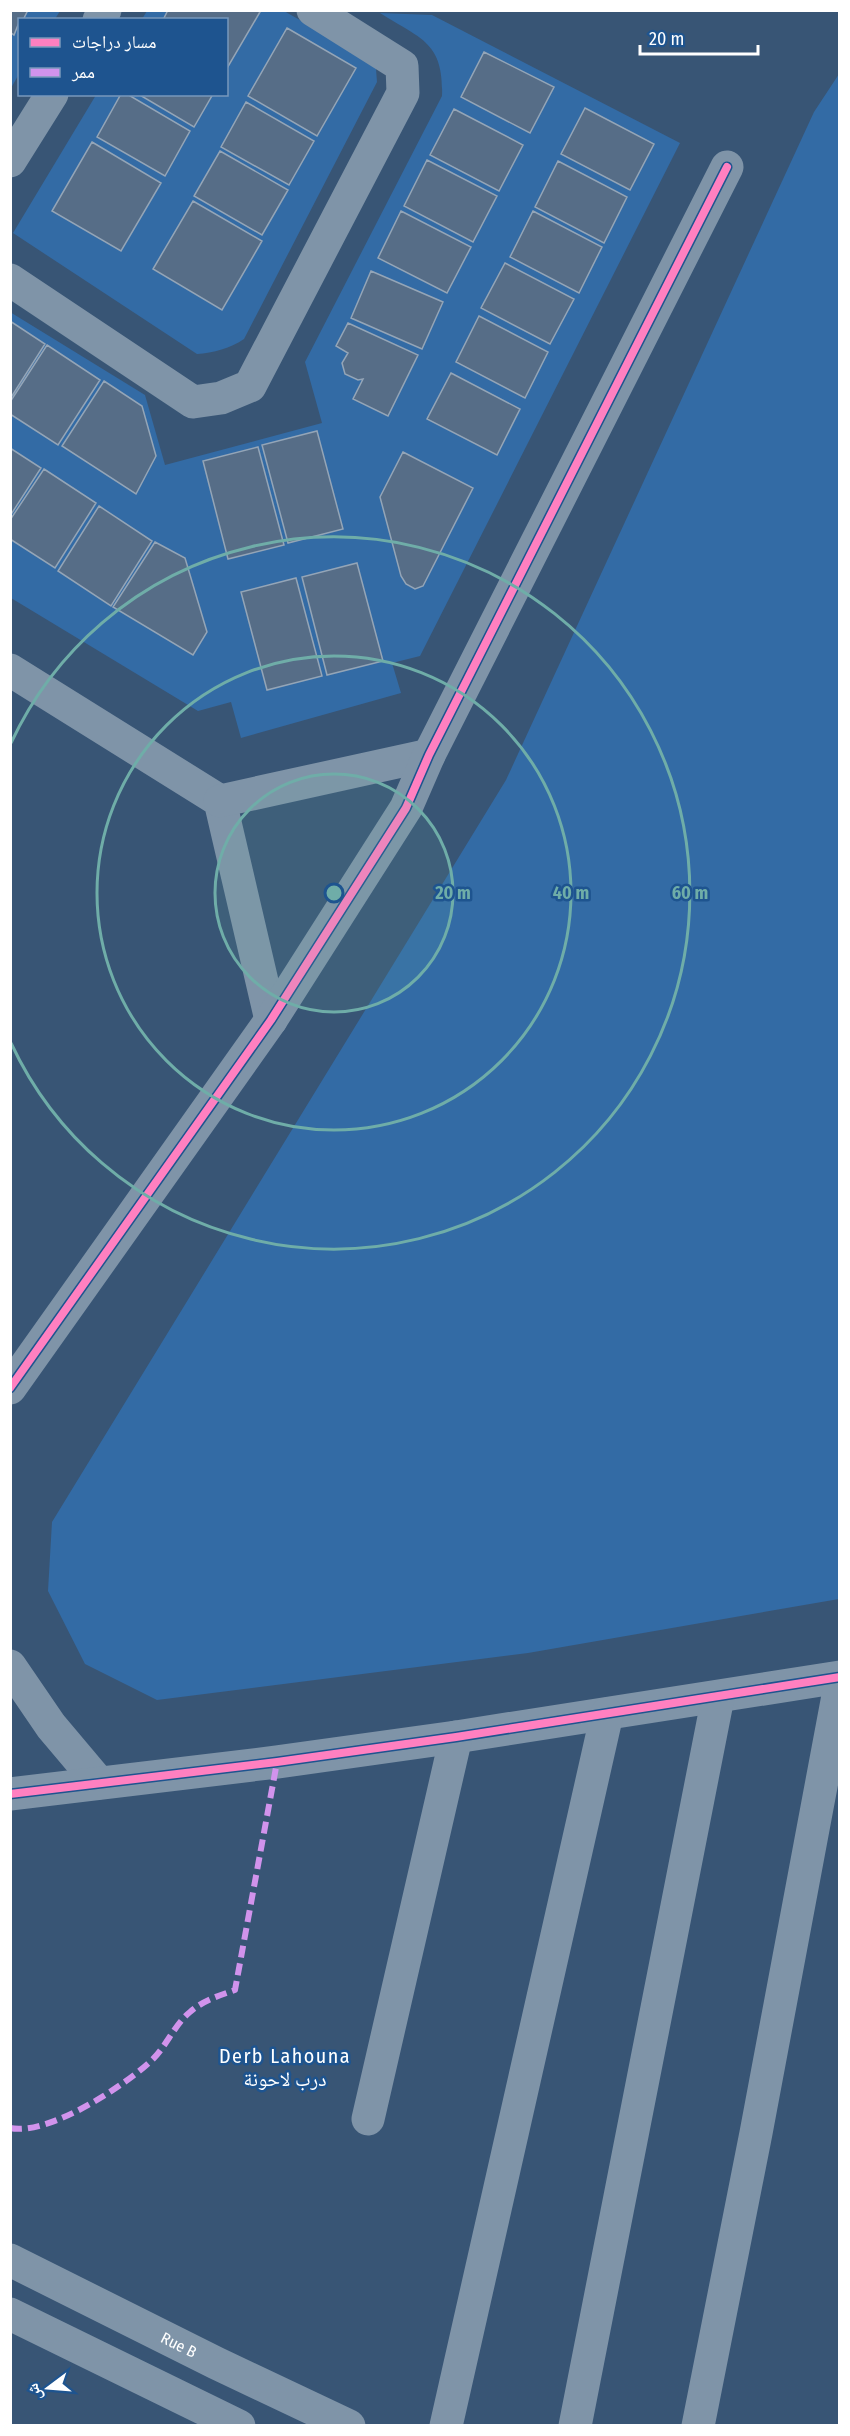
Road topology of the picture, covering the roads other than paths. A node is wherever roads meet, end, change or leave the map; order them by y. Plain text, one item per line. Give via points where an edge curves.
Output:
1 (313, 10) edge
2 (51, 96) edge
3 (10, 161) edge
4 (727, 167) dead end
5 (10, 280) edge
6 (10, 670) edge
7 (429, 755) junction
8 (220, 801) junction
9 (271, 1020) junction
10 (10, 1388) edge
11 (10, 1666) edge
12 (840, 1677) edge
13 (840, 1685) edge
14 (718, 1697) junction
15 (606, 1714) junction
16 (456, 1737) junction
17 (99, 1783) junction
18 (10, 1794) edge
19 (368, 2119) dead end
20 (10, 2260) edge
21 (10, 2314) edge
22 (239, 2426) edge
23 (349, 2426) edge
24 (446, 2426) edge
25 (575, 2426) edge
26 (698, 2426) edge

1 - 5 street via 402,66 403,93 250,386 221,399 194,402
2 - 3 street
4 - 7 street
6 - 8 street
7 - 8 street
7 - 9 street via 406,808
8 - 9 street
9 - 10 street
11 - 17 street via 51,1726
12 - 14 street
13 - 26 street
14 - 15 street
14 - 25 street
15 - 16 street
15 - 24 street
16 - 17 street
16 - 19 street
17 - 18 street
20 - 23 street, Rue B
21 - 22 street

